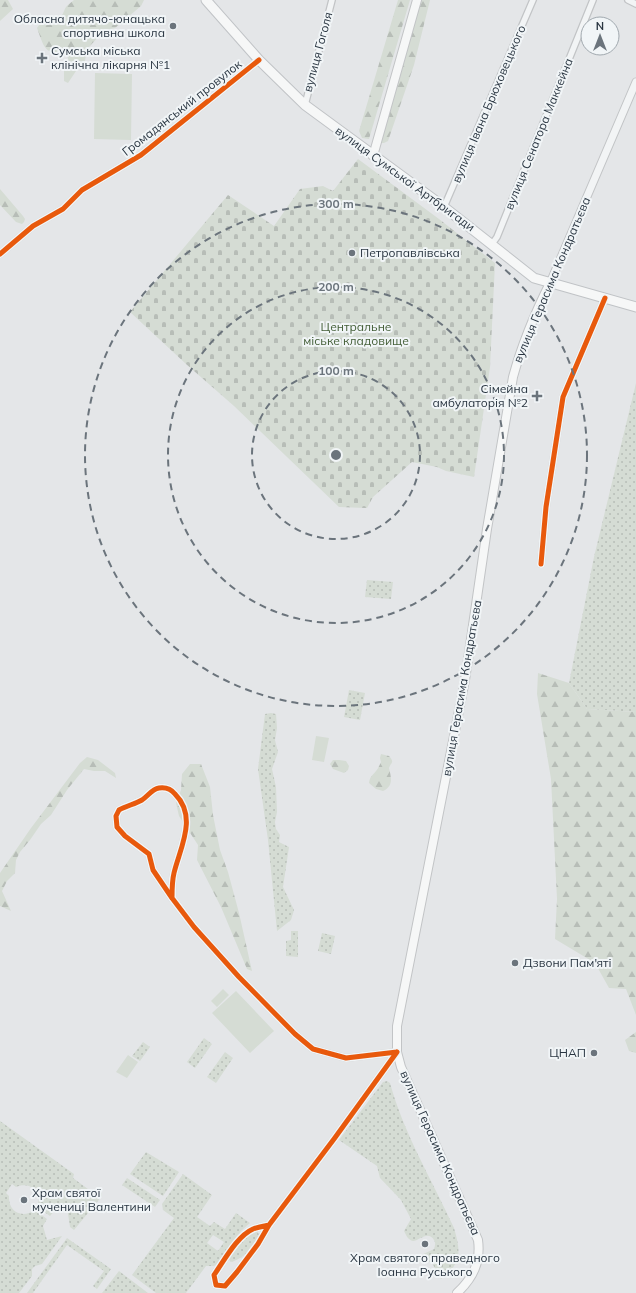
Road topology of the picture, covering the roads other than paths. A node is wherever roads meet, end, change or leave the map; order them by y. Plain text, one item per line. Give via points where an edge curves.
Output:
1 (206, 0) edge
2 (332, 0) edge
3 (417, 0) edge
4 (533, 0) edge
5 (593, 0) edge
6 (628, 0) edge
7 (636, 4) edge
8 (259, 60) junction
9 (636, 82) edge
10 (305, 105) junction
11 (373, 156) junction
12 (444, 207) junction
13 (492, 244) junction
14 (0, 254) edge
15 (550, 283) junction
16 (605, 298) junction
17 (636, 307) edge
18 (541, 564) dead end
19 (172, 898) junction
20 (396, 1052) junction
21 (269, 1225) junction
22 (457, 1293) edge

1 - 8 main road, вулиця Сумської Артбригади
2 - 10 street, вулиця Гоголя
3 - 11 main road
4 - 12 street, вулиця Івана Брюховецького
5 - 13 street, вулиця Сенатора Маккейна
6 - 7 street
8 - 10 main road, вулиця Сумської Артбригади
8 - 14 street, Громадянський провулок via 141,155 82,190 63,209 33,226
9 - 15 street, вулиця Герасима Кондратьєва
10 - 11 main road, вулиця Сумської Артбригади
11 - 12 main road, вулиця Сумської Артбригади
12 - 13 main road, вулиця Сумської Артбригади
13 - 15 main road, вулиця Сумської Артбригади via 534,278
15 - 16 main road, вулиця Сумської Артбригади
15 - 20 main road, вулиця Герасима Кондратьєва via 513,376 465,680 400,1005
16 - 17 main road, вулиця Сумської Артбригади
16 - 18 street via 563,397 546,507
19 - 19 street via 173,875 186,834 186,822 184,807 179,798 170,789 160,788 119,810 116,821 121,832 149,854 153,870
19 - 20 street via 239,978 313,1049 346,1058
20 - 21 street
20 - 22 main road, вулиця Герасима Кондратьєва via 478,1240 480,1252 477,1263 471,1277
21 - 21 street via 253,1229 238,1240 214,1275 216,1285 225,1286 258,1244

